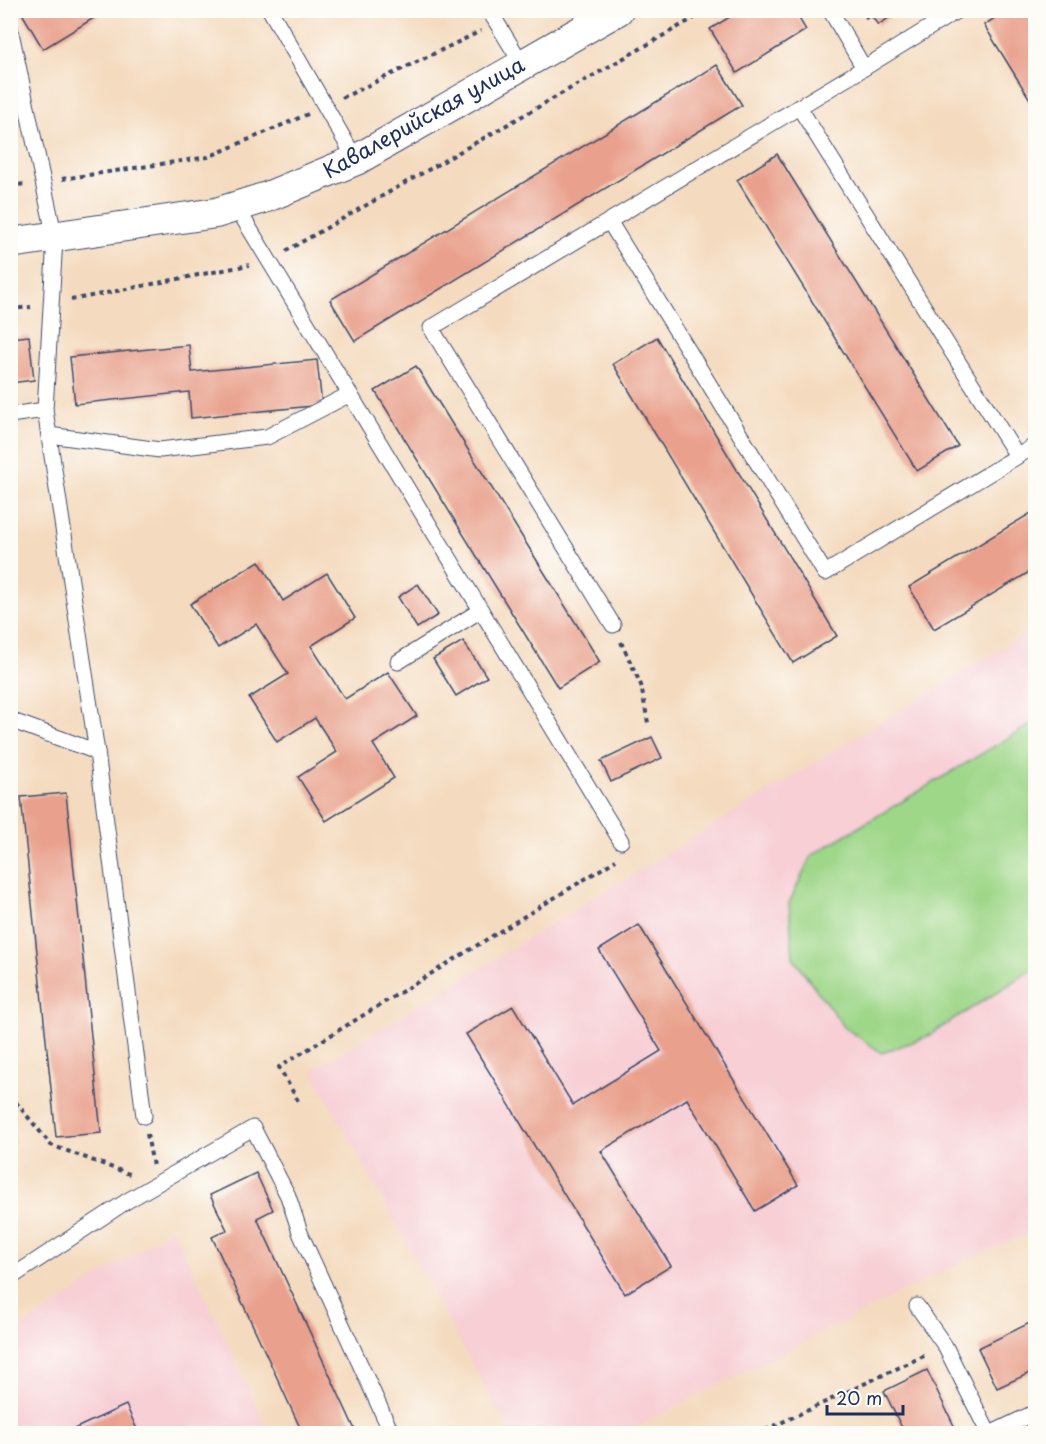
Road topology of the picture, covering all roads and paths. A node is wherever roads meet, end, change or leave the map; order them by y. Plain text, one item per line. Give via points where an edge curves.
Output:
1 (270, 10) edge
2 (618, 10) edge
3 (708, 10) edge
4 (830, 10) edge
5 (958, 10) edge
6 (493, 17) edge
7 (10, 28) edge
8 (522, 64) junction
9 (864, 68) junction
10 (17, 78) edge
11 (325, 106) junction
12 (799, 107) junction
13 (356, 160) junction
14 (44, 182) junction
15 (10, 186) edge
16 (237, 208) junction
17 (609, 221) junction
18 (55, 238) junction
19 (10, 243) edge
20 (269, 261) junction
21 (51, 304) junction
22 (10, 309) edge
23 (350, 394) junction
24 (45, 410) junction
25 (10, 415) edge
26 (49, 435) junction
27 (1035, 444) edge
28 (1017, 456) junction
29 (481, 610) junction
30 (613, 625) joint
31 (398, 662) dead end
32 (10, 720) edge
33 (648, 723) dead end
34 (98, 752) junction
35 (621, 841) joint
36 (10, 1095) edge
37 (298, 1101) dead end
38 (144, 1116) joint
39 (156, 1184) junction
40 (10, 1278) edge
41 (918, 1306) dead end
42 (945, 1346) junction
43 (1035, 1412) edge
44 (392, 1434) edge
45 (757, 1434) edge
46 (990, 1434) edge

1 - 11 lane
2 - 8 street, Кавалерийская улица
3 - 20 path
4 - 9 lane
5 - 9 lane
6 - 8 lane
6 - 11 path
7 - 10 lane
8 - 13 street, Кавалерийская улица
9 - 12 lane
10 - 14 lane
11 - 13 lane
11 - 14 path via 208,157
12 - 17 lane
12 - 28 lane
13 - 16 street, Кавалерийская улица
14 - 15 path
14 - 18 lane
16 - 18 street, Кавалерийская улица
16 - 20 lane
17 - 28 lane via 825,573
17 - 30 lane via 431,328
18 - 19 street, Кавалерийская улица
18 - 21 lane
20 - 21 path
20 - 23 lane
21 - 22 path
21 - 24 lane
23 - 26 lane via 267,437 160,450
23 - 29 lane
24 - 25 lane
24 - 26 lane
26 - 34 lane
27 - 28 lane
29 - 31 lane
29 - 35 lane
30 - 33 path via 641,685
32 - 34 lane
34 - 38 lane
35 - 37 path via 628,853 279,1067
36 - 39 path via 51,1145
38 - 39 path
39 - 40 lane
39 - 44 lane via 253,1128 288,1196 301,1235
41 - 42 lane
42 - 45 path
42 - 46 lane
43 - 46 lane

